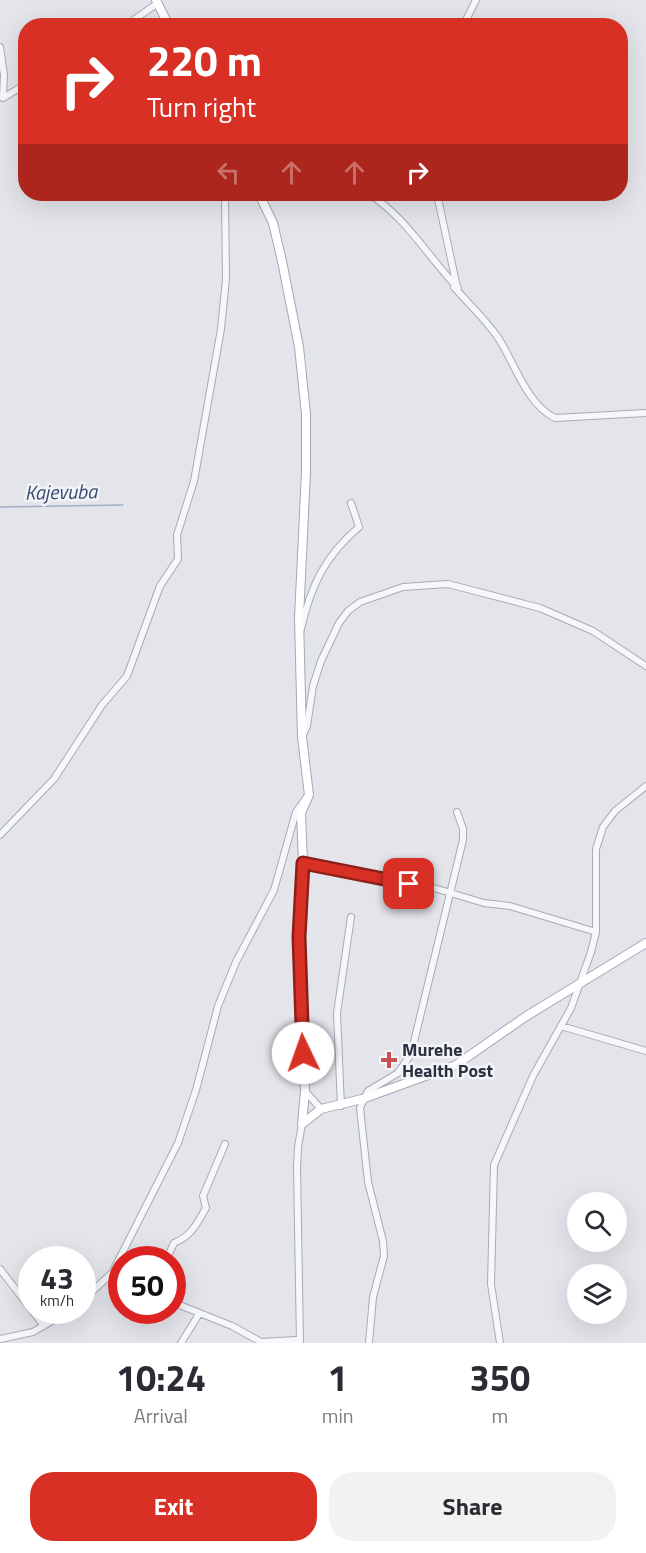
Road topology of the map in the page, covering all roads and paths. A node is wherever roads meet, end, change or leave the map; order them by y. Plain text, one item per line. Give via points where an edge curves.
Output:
1 (476, 0) edge
2 (157, 2) edge
3 (136, 18) edge
4 (166, 18) edge
5 (467, 18) edge
6 (0, 47) edge
7 (18, 89) edge
8 (225, 201) edge
9 (262, 201) edge
10 (379, 201) edge
11 (439, 201) edge
12 (458, 288) junction
13 (646, 413) edge
14 (351, 503) dead end
15 (300, 634) junction
16 (646, 666) edge
17 (302, 737) junction
18 (646, 786) edge
19 (309, 795) junction
20 (457, 812) dead end
21 (0, 835) edge
22 (303, 863) junction
23 (451, 892) junction
24 (351, 917) dead end
25 (596, 932) junction
26 (646, 943) edge
27 (578, 986) junction
28 (561, 1026) junction
29 (646, 1052) edge
30 (305, 1091) junction
31 (362, 1100) junction
32 (341, 1106) junction
33 (321, 1109) junction
34 (302, 1124) junction
35 (225, 1144) dead end
36 (125, 1246) edge
37 (173, 1246) edge
38 (0, 1269) edge
39 (108, 1277) edge
40 (96, 1287) edge
41 (186, 1308) edge
42 (199, 1314) junction
43 (47, 1324) edge
44 (44, 1326) junction
45 (0, 1339) edge
46 (181, 1343) edge
47 (300, 1343) edge
48 (369, 1343) edge
49 (500, 1343) edge

1 - 5 street
2 - 3 street
2 - 4 main road
6 - 7 street via 3,98
8 - 21 street via 226,279 221,329 194,481 177,535 177,559 160,586 127,676 102,705 54,779
9 - 15 main road via 275,233 303,378 306,472
10 - 12 street via 410,228
11 - 12 street
12 - 13 street via 454,287 498,337 533,399 547,415 555,418
14 - 15 street via 359,527 339,544 324,565
15 - 17 main road
16 - 17 street via 593,631 540,608 448,584 403,587 360,602 339,623 321,661
17 - 19 main road
18 - 25 street via 615,811 601,833 596,857
19 - 22 main road via 301,813
19 - 36 street via 296,812 274,890 218,1006 178,1143
20 - 23 street via 464,832
22 - 23 street
22 - 30 main road via 299,937
23 - 25 street
23 - 31 street via 409,1059 398,1073
24 - 32 street via 337,1013
25 - 27 street
26 - 27 main road
27 - 28 street
27 - 31 main road via 456,1065
28 - 29 street
28 - 49 street via 534,1073 494,1165 491,1284
30 - 33 street
30 - 34 main road
31 - 32 main road
31 - 48 street via 368,1182 384,1256 372,1306
32 - 33 main road
33 - 34 main road
34 - 47 street via 297,1147
35 - 37 street via 203,1197 206,1208 185,1239
38 - 44 street
39 - 40 street
41 - 42 street
42 - 46 street
42 - 47 street via 261,1342
43 - 44 street
44 - 45 street via 28,1334

